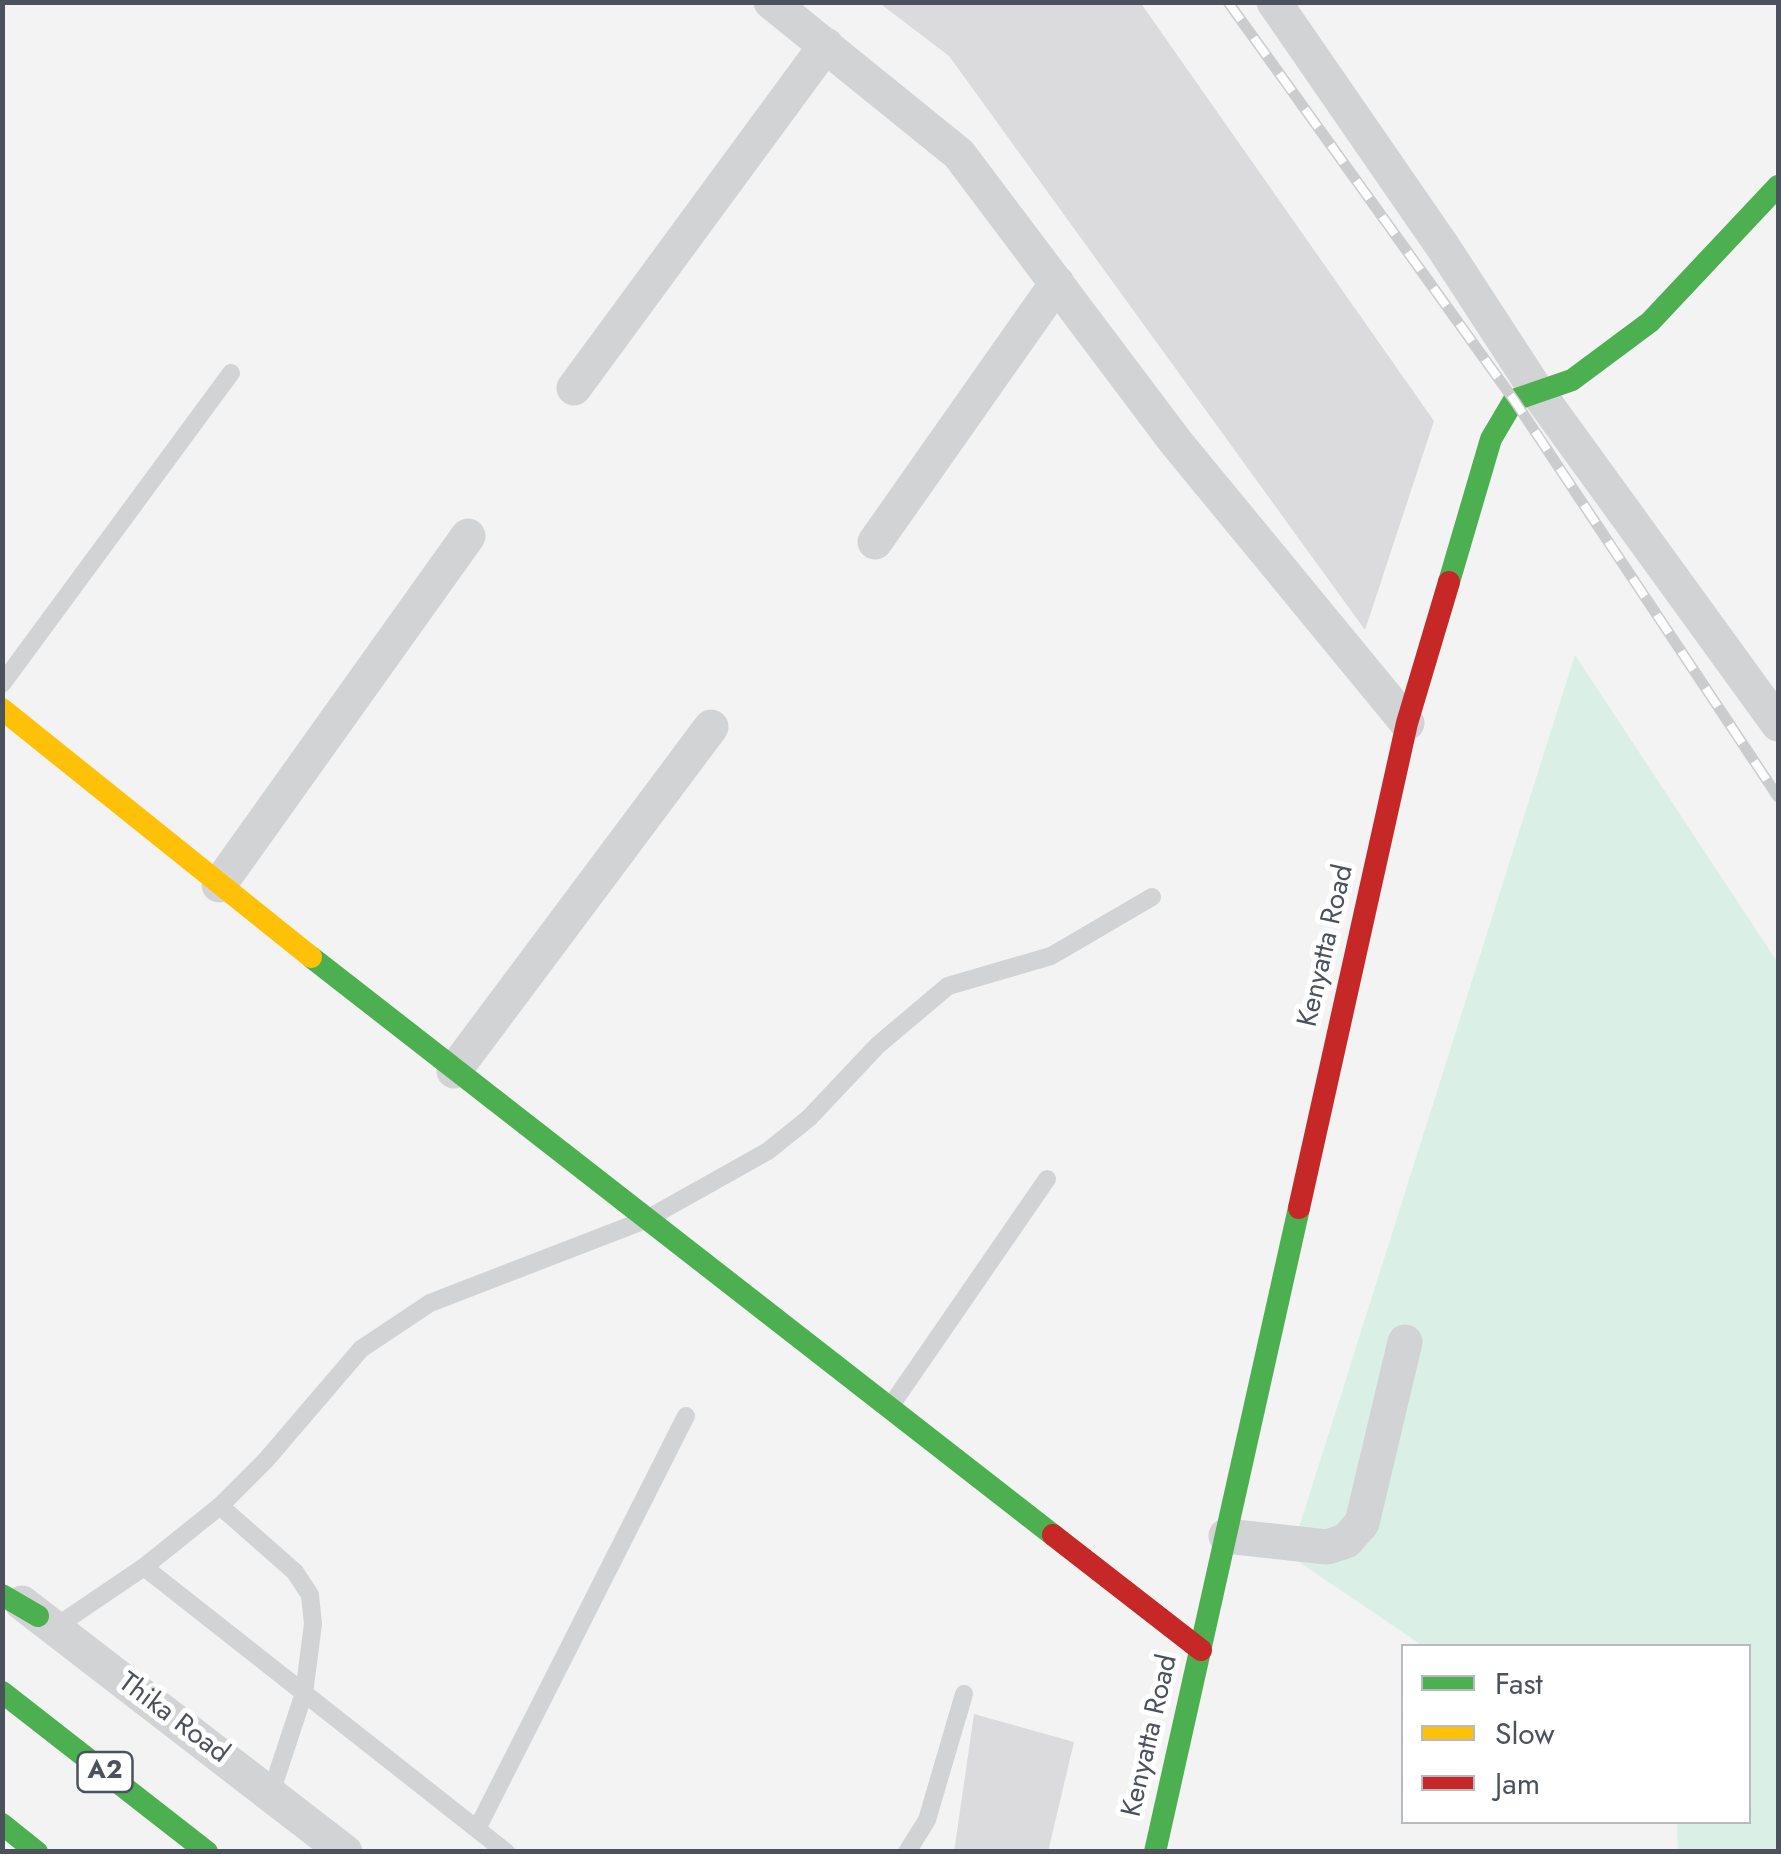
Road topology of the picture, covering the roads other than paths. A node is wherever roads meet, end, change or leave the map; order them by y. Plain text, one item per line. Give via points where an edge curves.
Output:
1 (771, 2) edge
2 (1274, 2) edge
3 (826, 45) junction
4 (1778, 186) edge
5 (1056, 283) junction
6 (231, 374) dead end
7 (574, 388) dead end
8 (1538, 393) junction
9 (468, 536) dead end
10 (875, 542) dead end
11 (2, 684) edge
12 (2, 709) edge
13 (1407, 723) junction
14 (1778, 724) edge
15 (710, 727) dead end
16 (220, 885) junction
17 (1152, 896) dead end
18 (454, 1071) junction
19 (1047, 1178) dead end
20 (645, 1220) junction
21 (1405, 1342) dead end
22 (889, 1408) junction
23 (686, 1416) dead end
24 (220, 1506) junction
25 (1226, 1536) junction
26 (144, 1567) junction
27 (2, 1586) edge
28 (2, 1595) edge
29 (46, 1622) junction
30 (1201, 1650) junction
31 (2, 1692) edge
32 (304, 1693) junction
33 (964, 1694) dead end
34 (271, 1794) junction
35 (2, 1824) edge
36 (477, 1829) junction
37 (37, 1852) edge
38 (207, 1852) edge
39 (346, 1852) edge
40 (506, 1852) edge
41 (907, 1852) edge
42 (1155, 1852) edge

1 - 3 street
2 - 8 street
3 - 5 street via 959,154
3 - 7 street
4 - 8 main road, Kenyatta Road via 1650,322 1572,380
5 - 10 street
5 - 13 street via 1175,442
6 - 11 lane
8 - 13 main road, Kenyatta Road via 1514,400 1491,439
8 - 14 street
9 - 16 street
12 - 16 main road
13 - 25 main road, Kenyatta Road
15 - 18 street
16 - 18 main road
17 - 20 lane via 1051,956 948,986 768,1151
18 - 20 main road
19 - 22 lane
20 - 22 main road
20 - 24 lane via 430,1303 360,1349
21 - 25 street via 1362,1523 1346,1541 1327,1547
22 - 30 main road
23 - 36 lane
24 - 26 lane
24 - 32 lane via 295,1572 310,1595 314,1624
25 - 30 main road, Kenyatta Road
26 - 29 lane
26 - 32 lane
27 - 29 street, Thika Road
28 - 29 main road
29 - 34 street, Thika Road
30 - 42 main road, Kenyatta Road
31 - 38 main road, A2
32 - 34 lane
32 - 36 lane
33 - 41 lane via 927,1820
34 - 39 street, Thika Road
35 - 37 main road
36 - 40 lane

